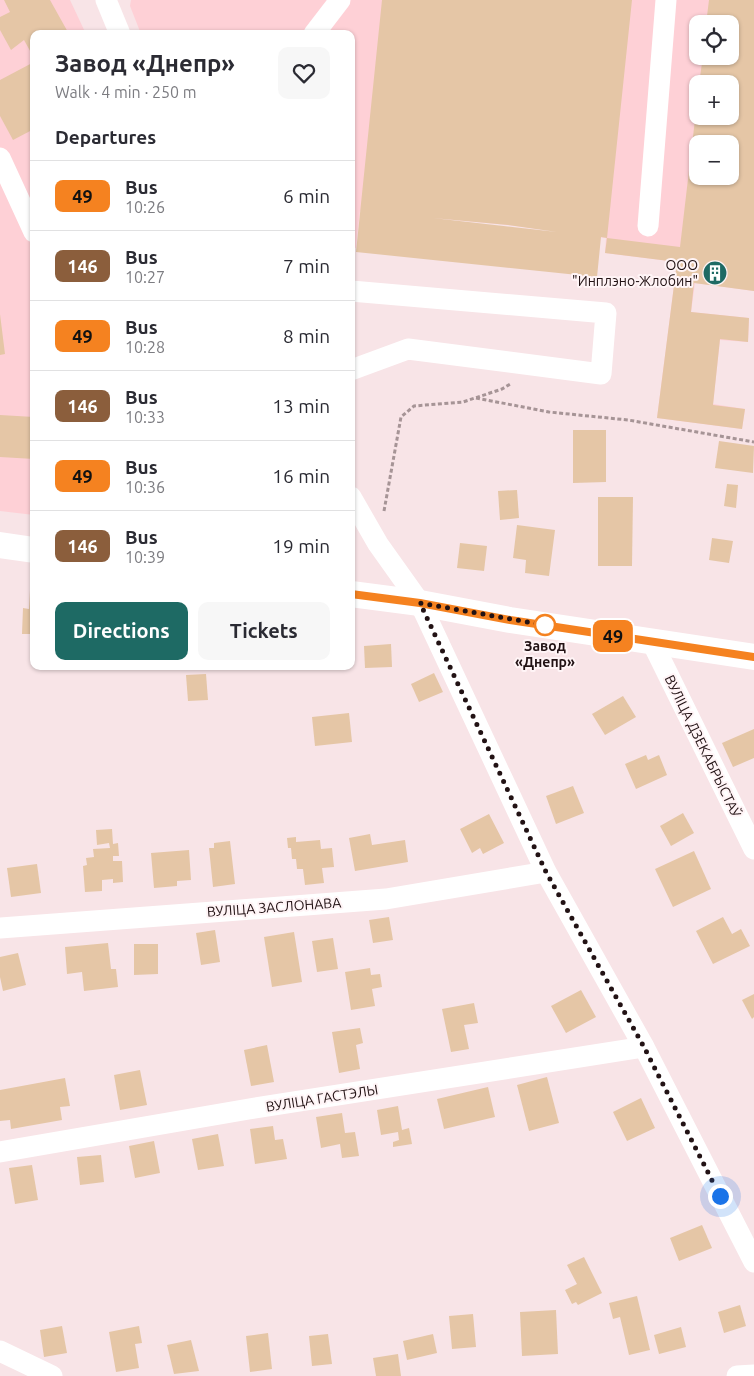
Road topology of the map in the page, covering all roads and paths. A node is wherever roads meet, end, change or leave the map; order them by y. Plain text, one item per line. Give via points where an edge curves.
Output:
1 (106, 0) edge
2 (340, 0) edge
3 (666, 0) edge
4 (118, 30) edge
5 (317, 30) edge
6 (0, 158) edge
7 (30, 223) edge
8 (648, 226) dead end
9 (355, 291) edge
10 (540, 366) junction
11 (355, 368) edge
12 (476, 398) junction
13 (754, 442) edge
14 (355, 504) edge
15 (378, 544) junction
16 (0, 545) edge
17 (30, 549) edge
18 (355, 595) edge
19 (420, 603) junction
20 (652, 642) junction
21 (754, 657) edge
22 (754, 849) edge
23 (546, 872) junction
24 (0, 928) edge
25 (644, 1047) junction
26 (0, 1152) edge
27 (754, 1262) edge
28 (0, 1351) edge
29 (52, 1376) edge
30 (737, 1376) edge
31 (754, 1376) edge

1 - 4 street
2 - 5 street
3 - 8 street
6 - 7 street
9 - 10 street via 606,313 601,374
10 - 11 street via 408,348
10 - 12 path via 502,389
12 - 13 path
12 - 15 path via 414,406 401,417
14 - 15 street
15 - 19 street
16 - 17 main road
18 - 19 main road
19 - 20 main road
19 - 23 street
20 - 21 main road
20 - 22 street, ВУЛІЦА ДЗЕКАБРЫСТАЎ
23 - 24 street, ВУЛІЦА ЗАСЛОНАВА via 386,899
23 - 25 street
25 - 26 street, ВУЛІЦА ГАСТЭЛЫ
25 - 27 street
28 - 29 street
30 - 31 street

